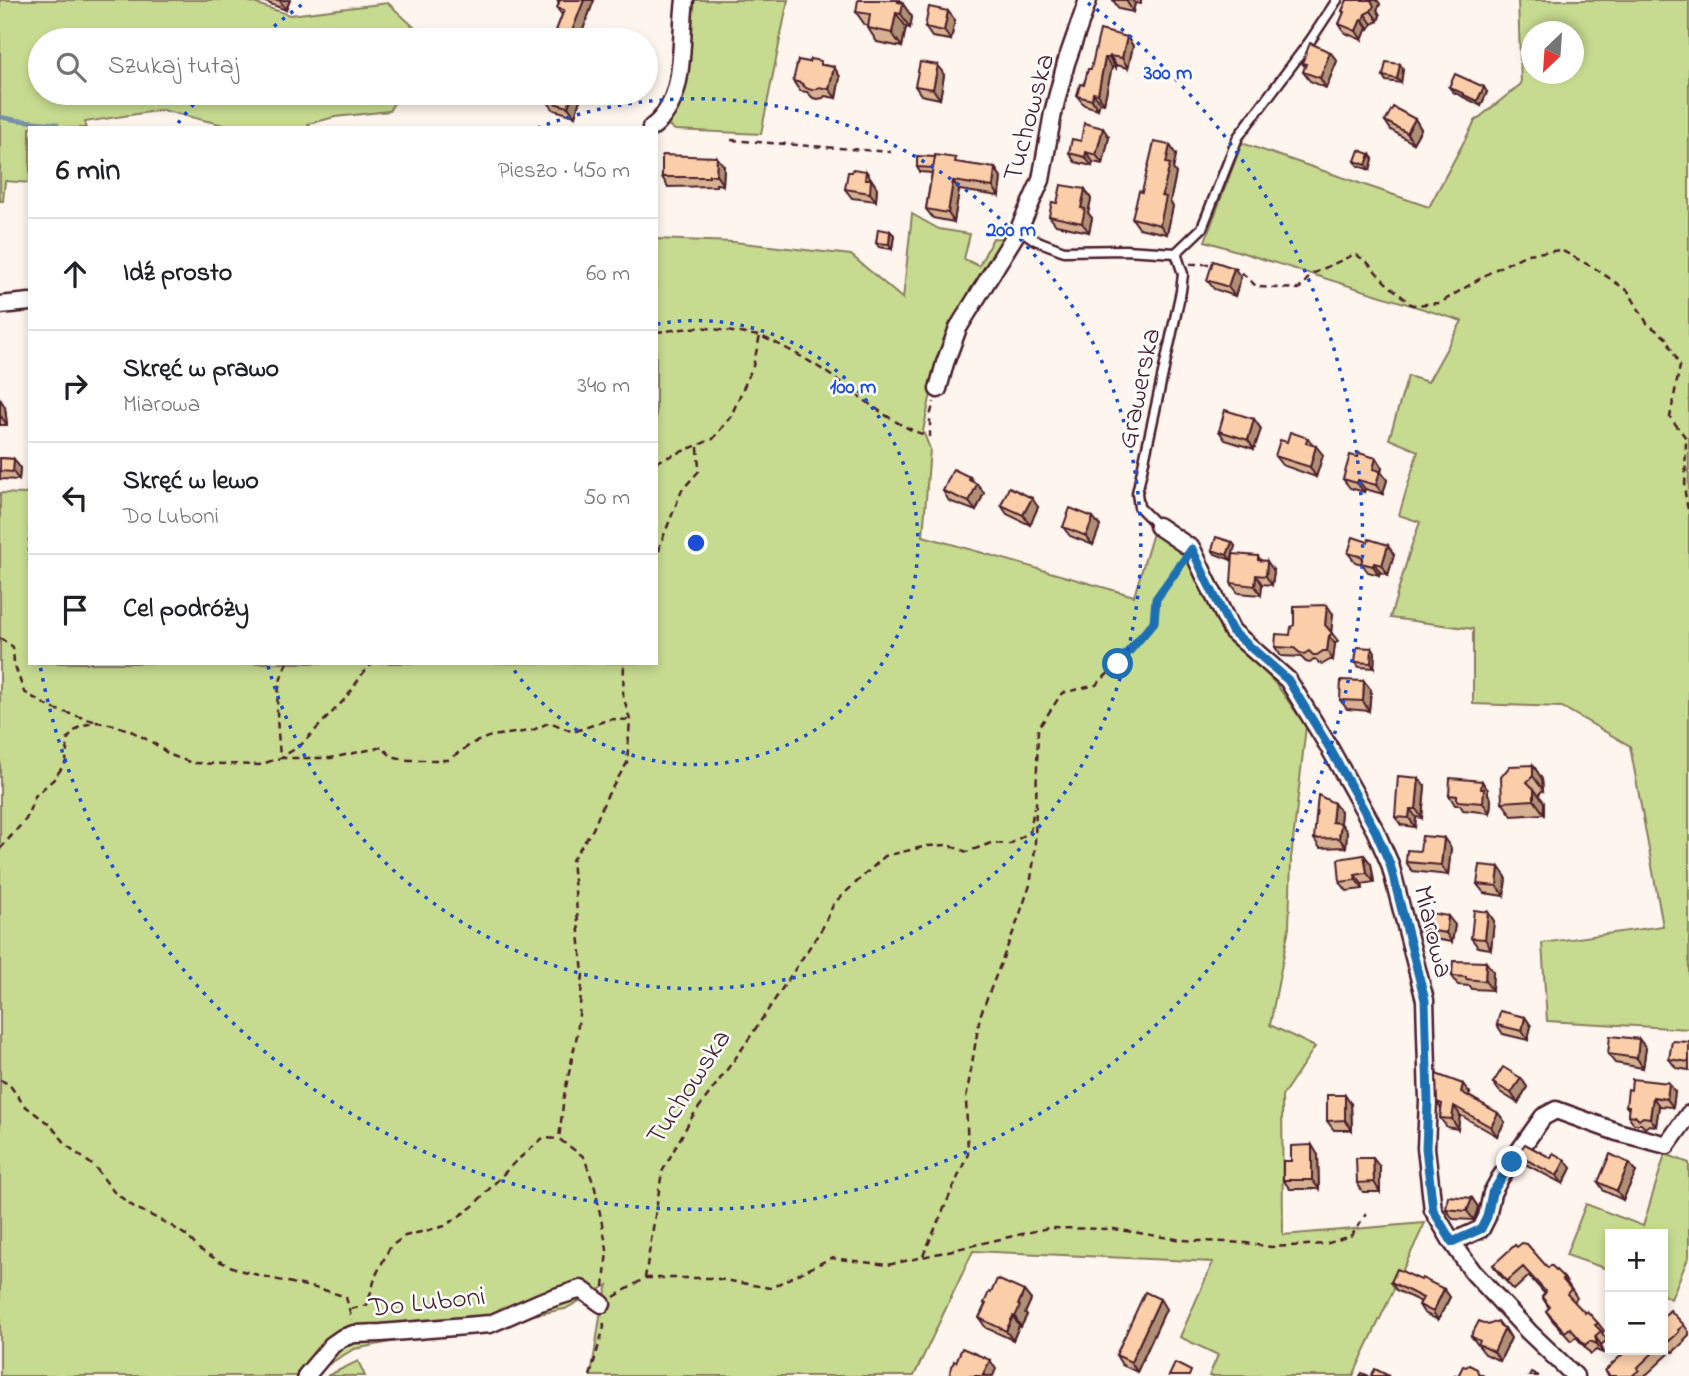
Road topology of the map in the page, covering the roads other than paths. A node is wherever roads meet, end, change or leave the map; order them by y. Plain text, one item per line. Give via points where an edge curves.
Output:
1 (685, 0) edge
2 (1088, 0) edge
3 (1337, 0) edge
4 (653, 126) edge
5 (1019, 229) junction
6 (1175, 253) junction
7 (28, 302) edge
8 (0, 305) edge
9 (938, 389) road end
10 (1158, 526) joint
11 (1689, 1114) edge
12 (1452, 1242) junction
13 (603, 1304) road end
14 (306, 1376) edge
15 (1575, 1376) edge

1 - 4 street via 678,84 670,108
2 - 5 street, Tuchowska via 1053,113 1041,180
3 - 6 lane via 1238,137 1202,228
5 - 6 lane via 1064,251
5 - 9 street, Tuchowska via 958,328
6 - 10 lane, Grawerska via 1182,274 1181,291 1137,493 1139,507
7 - 8 street
10 - 12 street, Miarowa via 1192,549 1232,631 1288,680 1390,864 1425,1000 1426,1148 1433,1210
11 - 12 street via 1667,1145 1556,1110 1543,1117 1500,1178 1481,1229
12 - 15 street, Miarowa via 1482,1282
13 - 14 street, Do Luboni via 581,1289 490,1324 354,1334 331,1345

